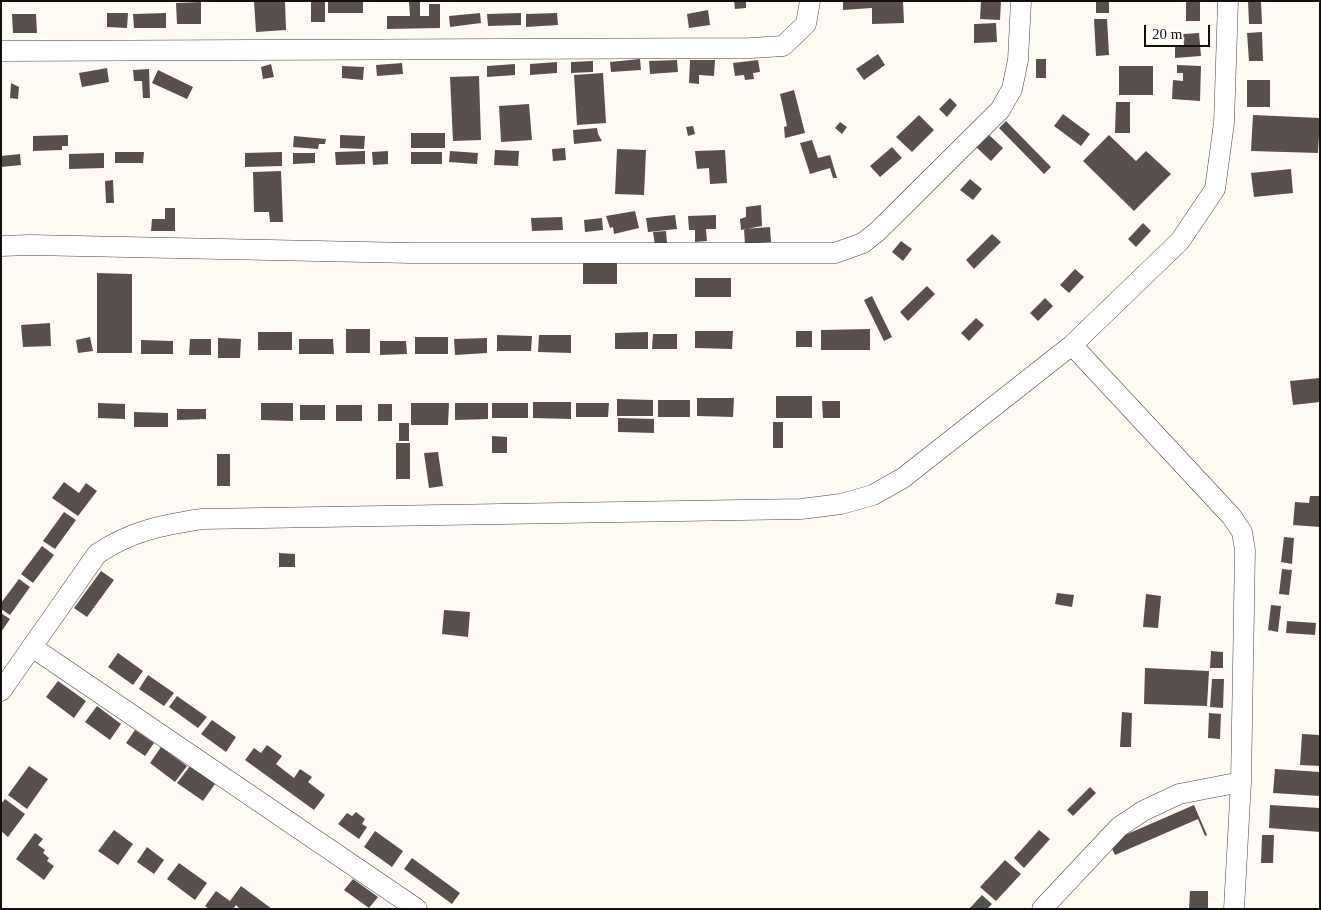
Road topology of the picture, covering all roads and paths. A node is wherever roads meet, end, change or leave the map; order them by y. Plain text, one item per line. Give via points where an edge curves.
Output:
1 (810, 1) edge
2 (1021, 1) edge
3 (1228, 1) edge
4 (1, 51) edge
5 (1, 246) edge
6 (1072, 345) junction
7 (32, 647) junction
8 (1, 691) edge
9 (1240, 782) junction
10 (417, 909) edge
11 (1042, 909) edge
12 (1234, 909) edge

1 - 4 street via 806,24 783,46
2 - 5 street via 1018,60 1012,89 1000,110 878,231 864,243 834,253 412,253
3 - 6 street via 1224,123 1215,189 1180,241
6 - 7 street via 904,478 873,495 849,502 801,509 202,519 176,523 136,533 97,554
6 - 9 street via 1232,517 1242,532 1245,550
7 - 8 street
7 - 10 street
9 - 11 street via 1180,794 1119,827
9 - 12 street

